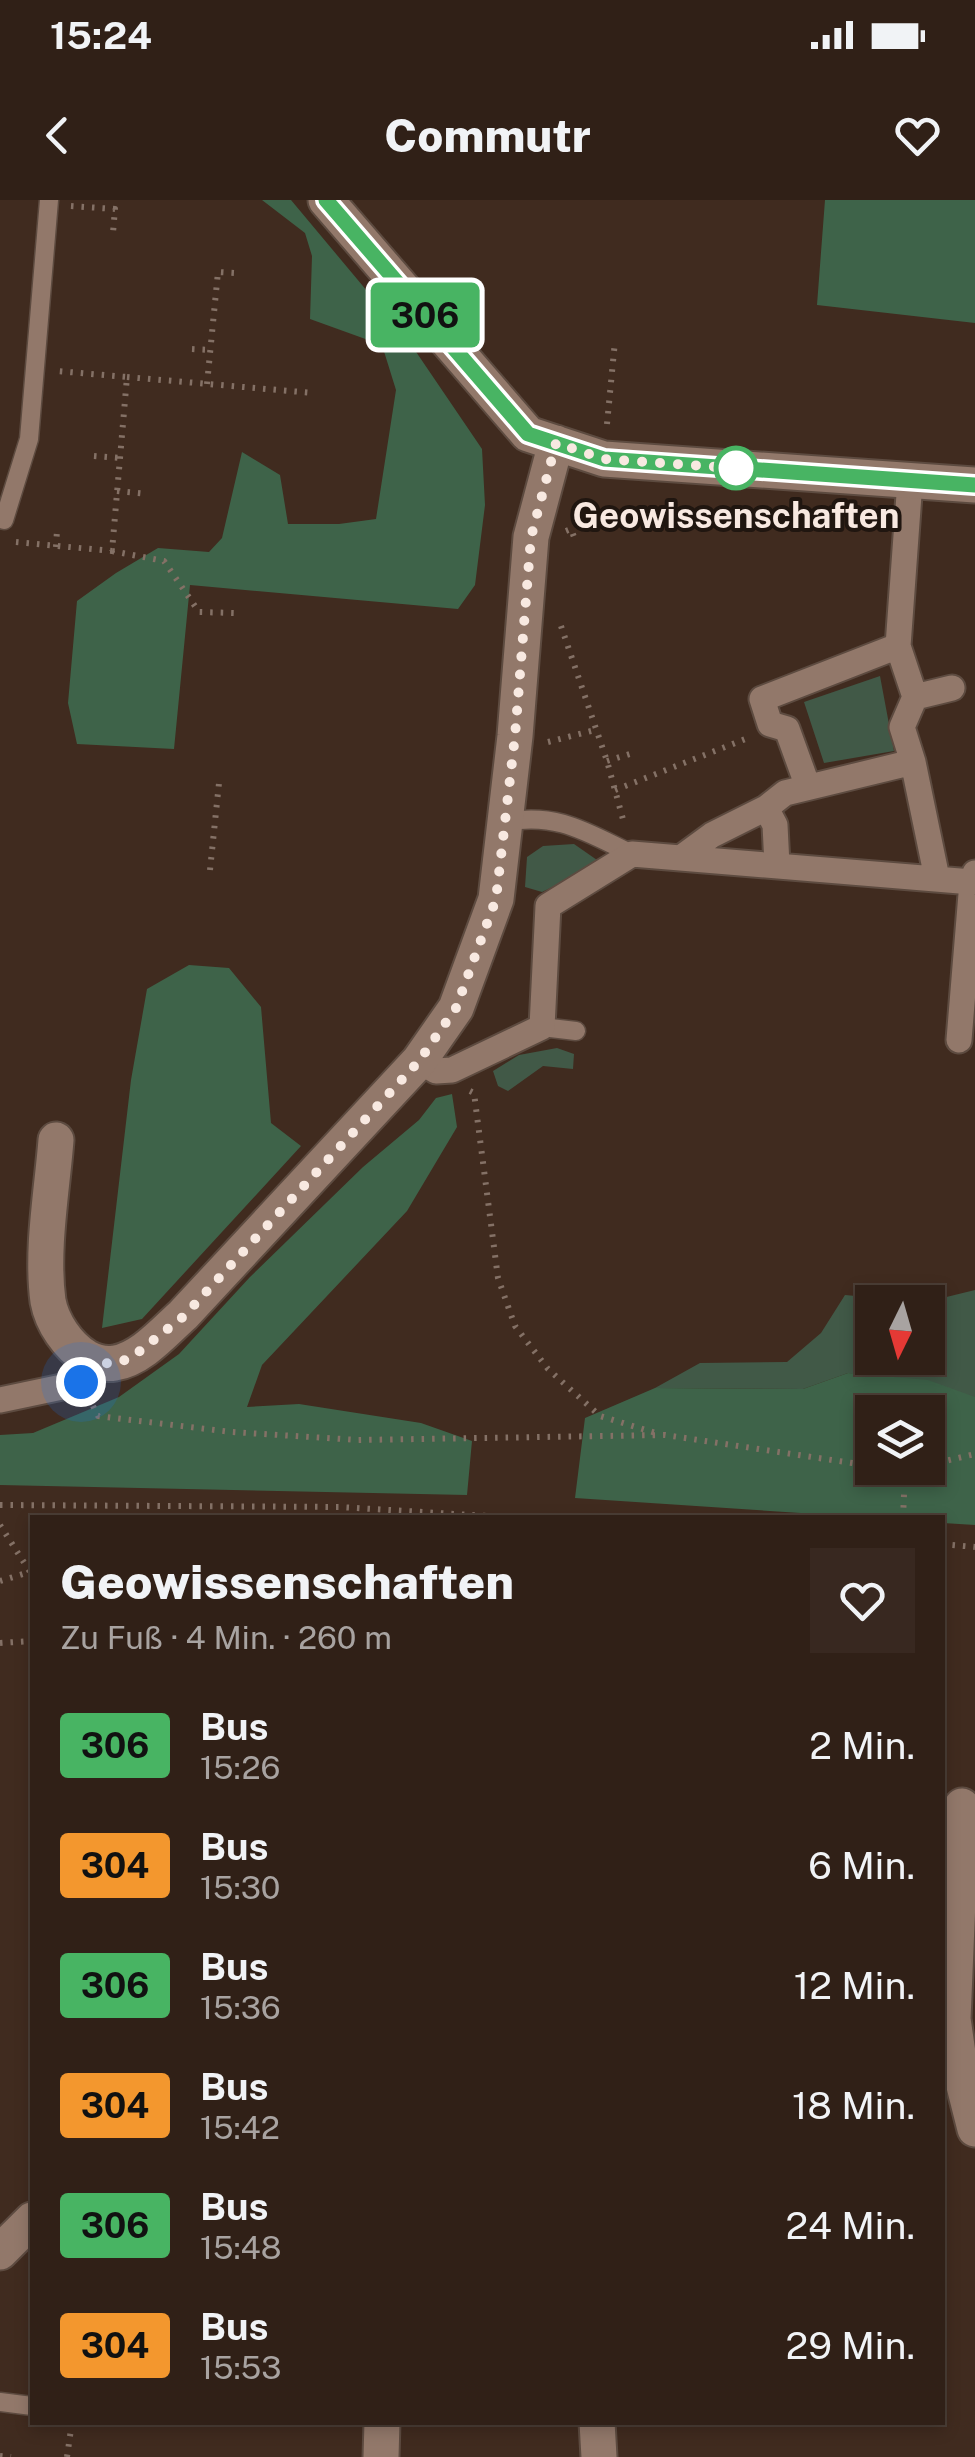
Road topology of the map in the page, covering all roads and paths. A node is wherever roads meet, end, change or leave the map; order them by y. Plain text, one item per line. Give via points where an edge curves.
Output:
1 (326, 200) edge
2 (50, 202) edge
3 (113, 233) dead end
4 (234, 273) dead end
5 (615, 341) dead end
6 (192, 349) dead end
7 (210, 350) junction
8 (36, 369) junction
9 (127, 377) junction
10 (207, 384) junction
11 (313, 393) dead end
12 (556, 443) junction
13 (94, 456) dead end
14 (120, 458) junction
15 (604, 459) junction
16 (910, 481) junction
17 (975, 486) edge
18 (117, 491) junction
19 (147, 494) dead end
20 (4, 520) dead end
21 (57, 530) dead end
22 (0, 540) edge
23 (56, 546) junction
24 (112, 552) junction
25 (234, 613) dead end
26 (559, 622) dead end
27 (898, 646) junction
28 (952, 688) dead end
29 (916, 697) junction
30 (595, 730) junction
31 (759, 731) junction
32 (514, 751) junction
33 (636, 752) dead end
34 (607, 761) junction
35 (914, 762) junction
36 (219, 783) dead end
37 (808, 787) junction
38 (615, 790) junction
39 (766, 808) junction
40 (505, 822) junction
41 (632, 854) junction
42 (682, 858) junction
43 (778, 865) junction
44 (210, 870) dead end
45 (937, 878) junction
46 (973, 891) edge
47 (542, 1027) junction
48 (576, 1031) dead end
49 (959, 1040) dead end
50 (419, 1061) junction
51 (476, 1113) dead end
52 (56, 1140) dead end
53 (88, 1372) junction
54 (0, 1400) edge
55 (665, 1435) junction
56 (975, 1454) edge
57 (945, 1461) edge
58 (855, 1463) edge
59 (904, 1485) edge
60 (0, 1505) edge
61 (472, 1515) edge
62 (903, 1515) edge
63 (0, 1525) edge
64 (945, 1544) edge
65 (975, 1547) edge
66 (30, 1571) edge
67 (30, 1573) edge
68 (0, 1581) edge
69 (30, 1641) edge
70 (0, 1643) edge
71 (960, 1806) edge
72 (975, 2129) edge
73 (30, 2222) edge
74 (0, 2252) edge
75 (0, 2402) edge
76 (30, 2406) edge
77 (72, 2425) edge
78 (382, 2425) edge
79 (597, 2425) edge
80 (0, 2456) edge
81 (11, 2457) edge
82 (68, 2457) edge
83 (381, 2457) edge
84 (599, 2457) edge

1 - 12 street via 528,434
2 - 3 path via 116,209
2 - 8 lane
4 - 7 path via 218,272
5 - 15 path
6 - 7 path
7 - 10 path
8 - 9 path
8 - 20 lane via 29,439
9 - 10 path
9 - 14 path
10 - 11 path
12 - 15 street
12 - 32 street via 531,537
13 - 14 path
14 - 18 path
15 - 16 street
16 - 17 street
16 - 27 street
18 - 19 path
18 - 24 path
21 - 23 path
22 - 23 path
23 - 24 path
24 - 25 path via 164,561 198,612
26 - 30 path
27 - 29 street
27 - 31 street via 758,693
28 - 29 street
29 - 35 street via 902,727
30 - 32 path
30 - 34 path
31 - 37 street via 787,729
31 - 38 path
32 - 40 street
33 - 34 path
34 - 38 path
35 - 37 street
35 - 45 street
36 - 44 path
37 - 39 street via 785,792
38 - 41 path
39 - 42 street via 712,834
39 - 43 street via 775,824
40 - 41 lane via 563,821
40 - 50 street via 496,899 456,1008
41 - 42 street
41 - 47 street via 548,906
42 - 43 street
43 - 45 street
45 - 46 street
46 - 49 street
47 - 48 lane
47 - 50 street via 452,1070 436,1071
50 - 53 street via 184,1316 131,1358
51 - 55 path via 498,1278 514,1326 600,1416
52 - 53 street via 48,1303
53 - 54 street
53 - 55 path via 98,1416 232,1432 358,1440
55 - 58 path
56 - 57 path
59 - 62 path
60 - 61 path via 340,1507
63 - 66 path
64 - 65 path
67 - 68 path
69 - 70 path
71 - 72 street via 953,2019
73 - 74 street
75 - 76 lane
77 - 82 path
78 - 83 street
79 - 84 street
80 - 81 path

